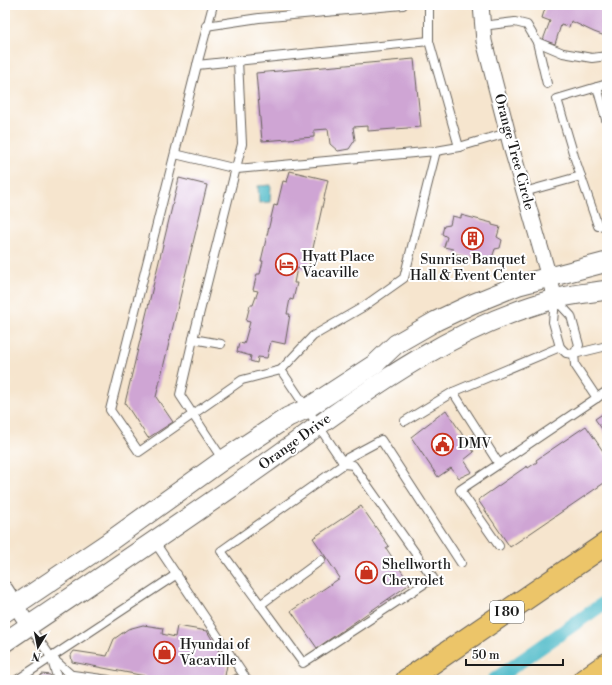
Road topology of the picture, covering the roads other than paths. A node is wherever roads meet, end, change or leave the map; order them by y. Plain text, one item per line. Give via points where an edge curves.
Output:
1 (212, 5) edge
2 (403, 5) edge
3 (429, 5) edge
4 (481, 5) edge
5 (206, 26) junction
6 (482, 26) junction
7 (429, 40) junction
8 (537, 42) junction
9 (607, 56) edge
10 (238, 60) junction
11 (197, 65) junction
12 (547, 84) dead end
13 (607, 84) edge
14 (597, 87) junction
15 (607, 123) edge
16 (507, 133) junction
17 (459, 147) junction
18 (436, 151) junction
19 (175, 154) junction
20 (237, 169) junction
21 (581, 176) junction
22 (524, 192) junction
23 (607, 224) edge
24 (607, 262) edge
25 (548, 277) junction
26 (607, 290) edge
27 (555, 298) junction
28 (193, 339) junction
29 (221, 344) dead end
30 (607, 346) edge
31 (560, 347) junction
32 (574, 354) junction
33 (281, 370) junction
34 (607, 391) edge
35 (453, 392) junction
36 (597, 398) junction
37 (306, 409) junction
38 (192, 415) junction
39 (405, 421) dead end
40 (318, 425) junction
41 (223, 460) junction
42 (343, 462) junction
43 (499, 464) junction
44 (153, 540) junction
45 (607, 543) edge
46 (499, 546) dead end
47 (321, 560) dead end
48 (461, 563) dead end
49 (177, 574) junction
50 (5, 589) edge
51 (260, 605) junction
52 (10, 608) edge
53 (29, 626) junction
54 (5, 642) edge
55 (51, 656) junction
56 (607, 664) edge
57 (75, 678) edge
58 (17, 680) edge
59 (58, 680) edge
60 (109, 680) edge
61 (247, 680) edge
62 (407, 680) edge
63 (584, 680) edge

1 - 5 lane
2 - 5 lane via 258,18
3 - 7 lane
4 - 6 street, Orange Tree Circle
5 - 11 lane
6 - 8 lane via 515,22 527,25
6 - 16 street, Orange Tree Circle
7 - 10 lane
7 - 17 lane
8 - 9 lane via 563,53 592,58
8 - 12 lane
10 - 11 lane
10 - 20 lane via 242,144
11 - 19 lane
13 - 14 lane
14 - 15 lane
14 - 21 lane via 557,99
16 - 17 lane
16 - 22 street, Orange Tree Circle
17 - 18 lane
18 - 20 lane
18 - 33 lane via 404,278 362,308 313,336
19 - 20 lane
19 - 38 lane via 110,410 139,452
20 - 28 lane
21 - 22 lane
21 - 23 lane via 598,226
22 - 25 street, Orange Tree Circle
24 - 25 street, Orange Drive
25 - 27 street, Orange Tree Circle
25 - 37 street, Orange Drive via 519,285 436,321 396,344 375,364
26 - 27 street, Orange Drive
27 - 31 lane via 553,322
27 - 32 lane via 571,316 580,345
27 - 40 street, Orange Drive via 502,317 440,346
28 - 29 lane
28 - 38 lane via 180,394
30 - 32 lane
31 - 32 lane via 566,353
31 - 35 lane
32 - 36 lane via 575,365
33 - 37 lane
33 - 38 lane via 242,380
34 - 36 lane
35 - 39 lane
35 - 43 lane
36 - 43 lane
37 - 40 lane
37 - 41 street, Orange Drive via 288,417
38 - 41 lane
40 - 42 lane
40 - 44 street, Orange Drive
41 - 52 street, Orange Drive via 106,544
42 - 48 lane via 381,440
42 - 51 lane via 221,551
42 - 51 lane via 353,465 433,578 303,663
43 - 46 lane via 460,490
44 - 49 lane
44 - 53 street, Orange Drive
45 - 62 highway, I 80
47 - 51 lane
49 - 55 lane
49 - 61 lane
50 - 52 street
52 - 53 street
53 - 54 street, Orange Drive
53 - 55 lane
55 - 57 lane
55 - 58 lane
55 - 59 lane
56 - 63 highway
57 - 60 lane

